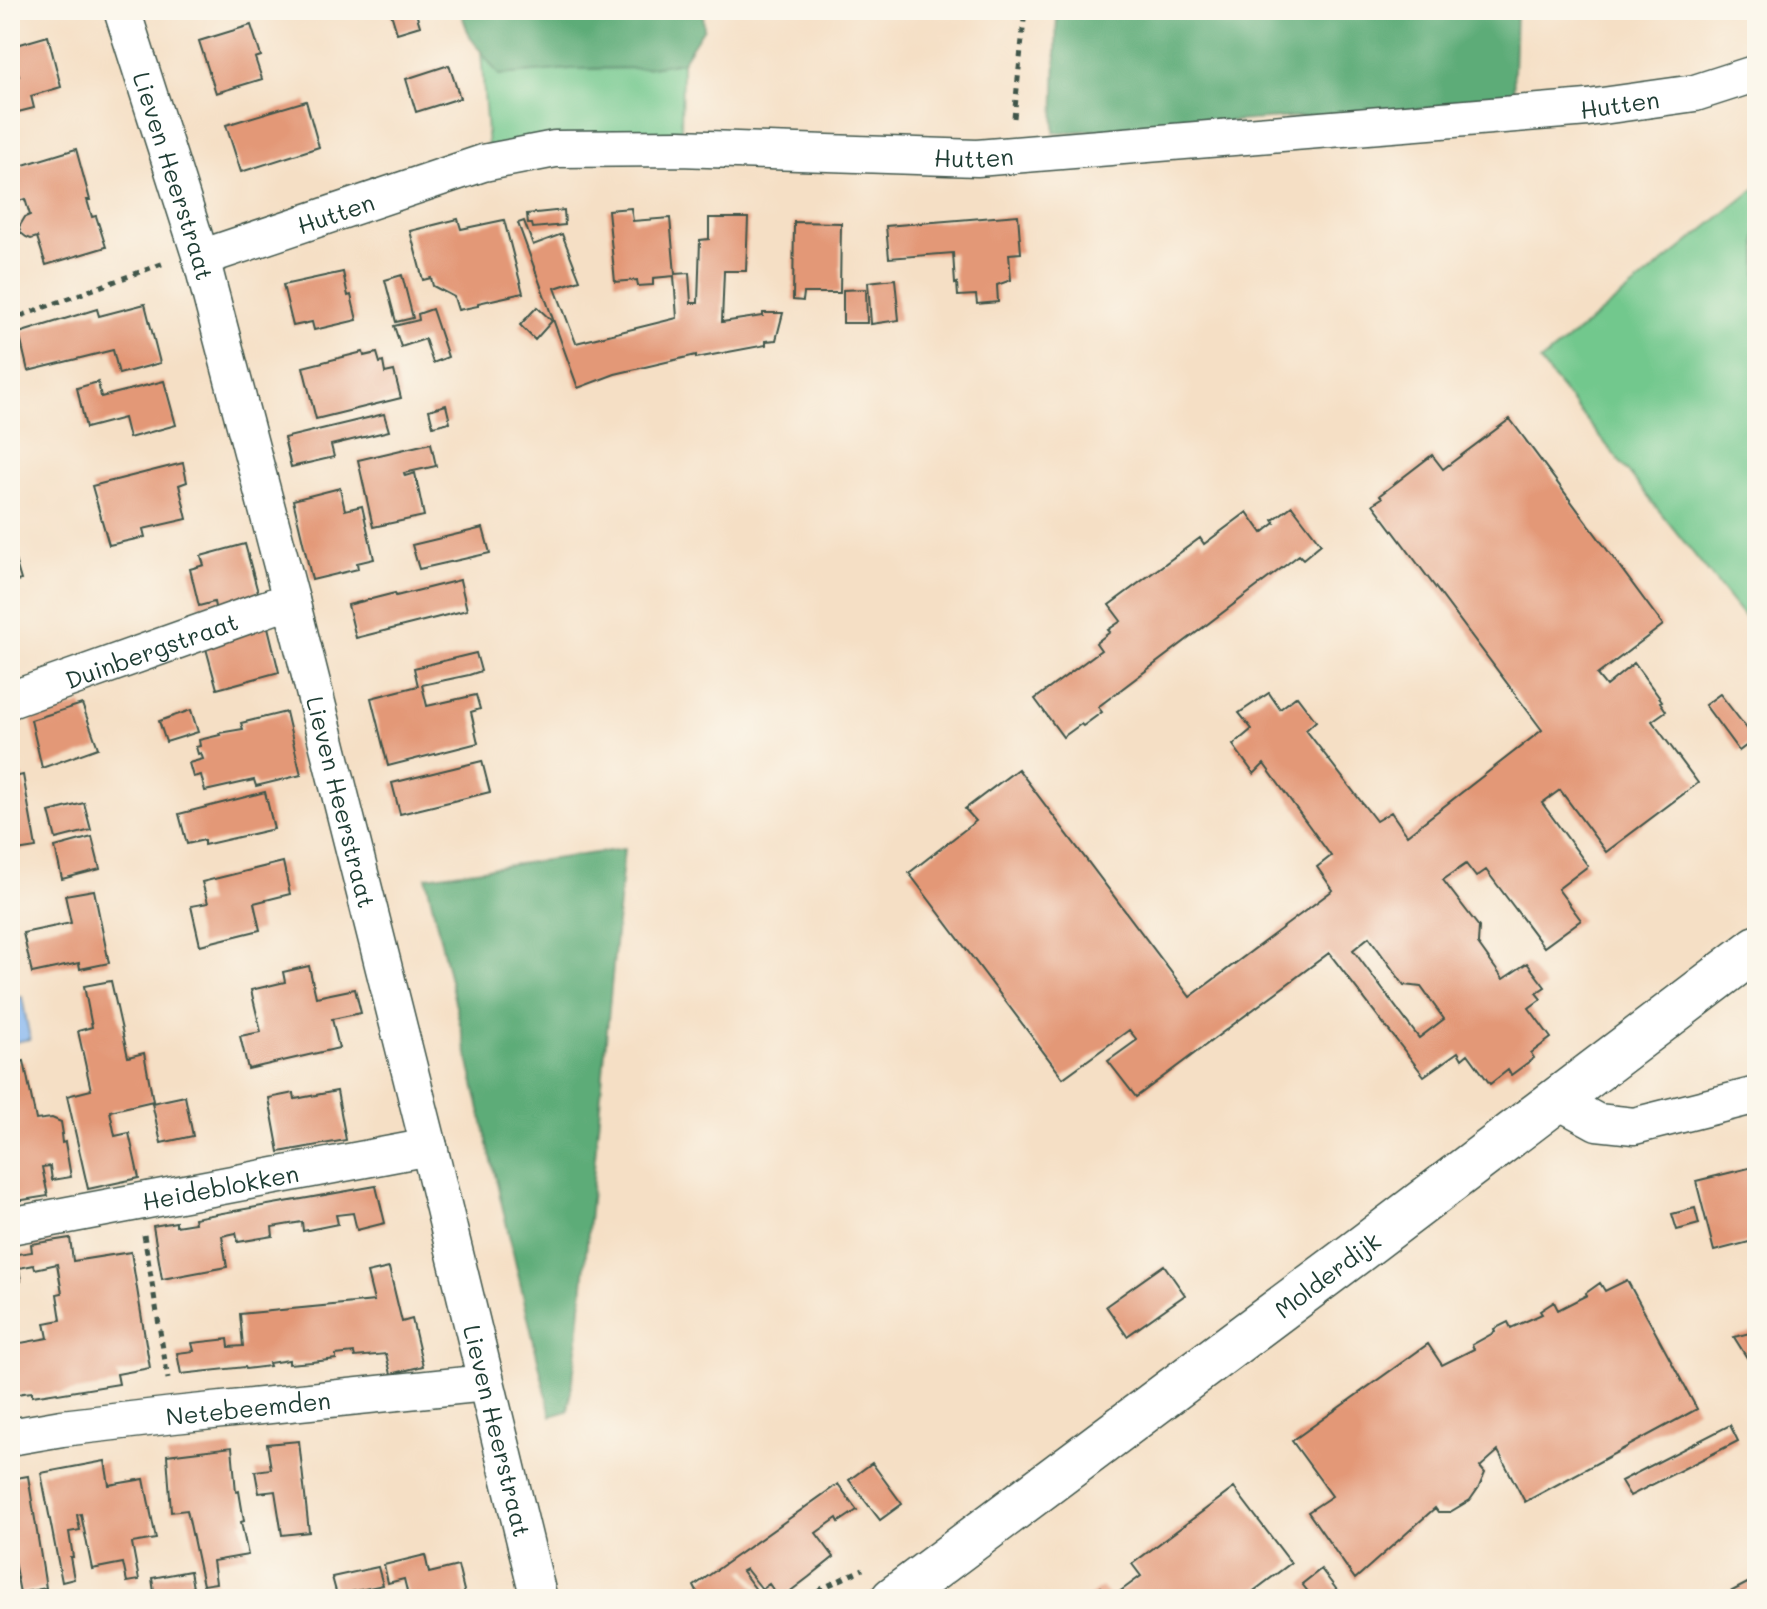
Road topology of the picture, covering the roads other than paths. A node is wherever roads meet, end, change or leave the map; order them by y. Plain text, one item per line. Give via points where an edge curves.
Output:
1 (122, 10) edge
2 (1757, 73) edge
3 (200, 255) junction
4 (291, 600) junction
5 (10, 700) edge
6 (1757, 948) edge
7 (1757, 1095) edge
8 (1557, 1100) junction
9 (429, 1147) junction
10 (10, 1226) edge
11 (486, 1383) junction
12 (10, 1437) edge
13 (539, 1599) edge
14 (893, 1599) edge

1 - 3 street, Lieven Heerstraat
2 - 3 street, Hutten via 1695,93 1588,108 977,158 555,149 483,163
3 - 4 street, Lieven Heerstraat
4 - 5 street, Duinbergstraat
4 - 9 street, Lieven Heerstraat
6 - 8 main road, Molderdijk
7 - 8 street via 1634,1126 1597,1122
8 - 14 main road, Molderdijk
9 - 10 street, Heideblokken
9 - 11 street, Lieven Heerstraat
11 - 12 street, Netebeemden
11 - 13 street, Lieven Heerstraat

